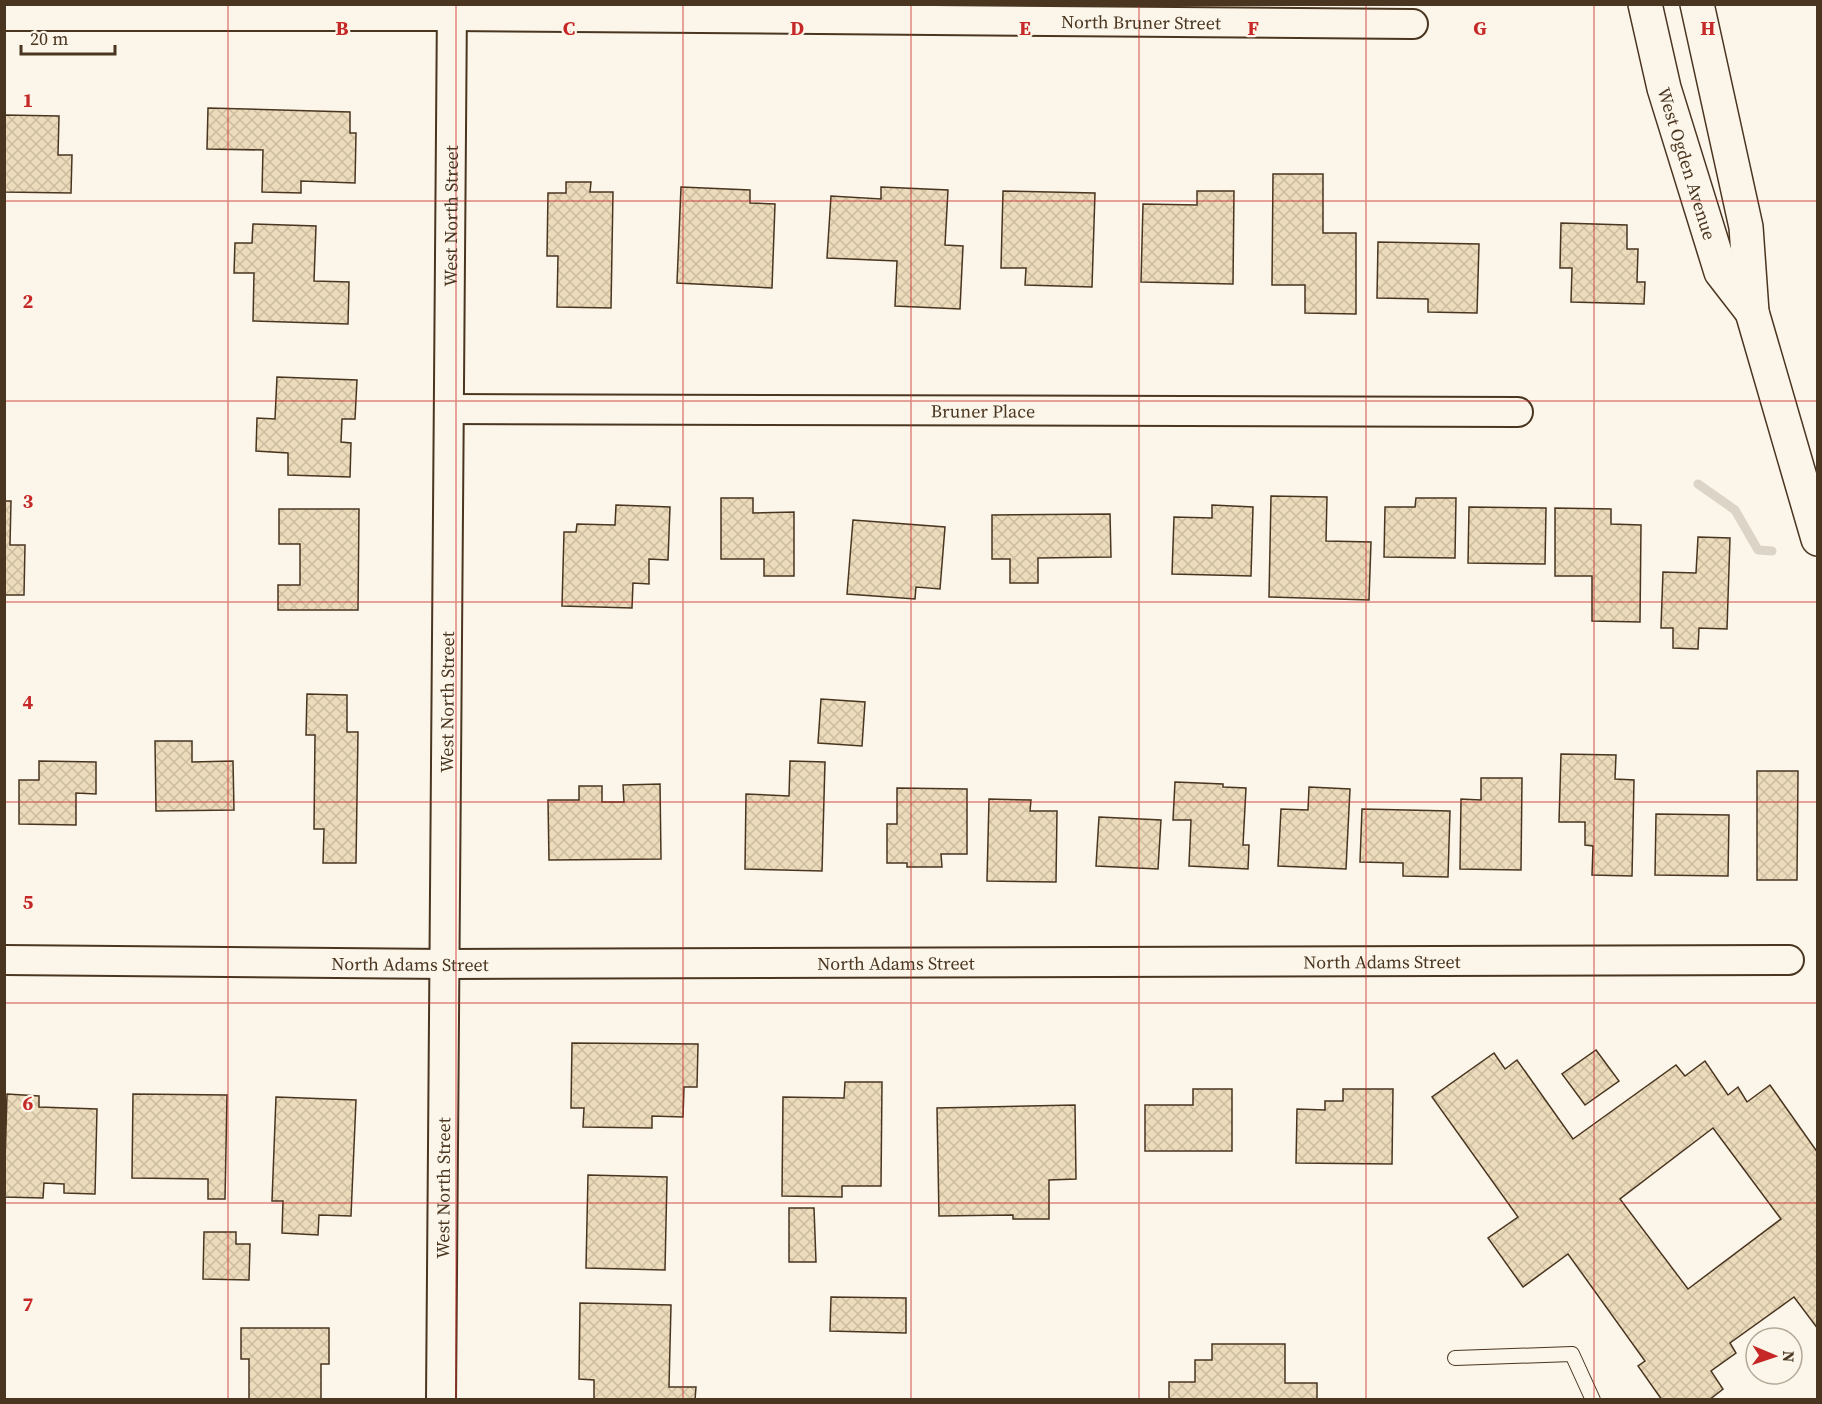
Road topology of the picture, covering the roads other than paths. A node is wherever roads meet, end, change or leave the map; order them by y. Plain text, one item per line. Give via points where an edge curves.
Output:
1 (1645, 4) edge
2 (1697, 4) edge
3 (452, 10) edge
4 (4, 16) edge
5 (1413, 24) dead end
6 (1752, 312) junction
7 (449, 409) junction
8 (1518, 412) dead end
9 (1818, 539) edge
10 (4, 960) edge
11 (1789, 960) dead end
12 (446, 964) junction
13 (1455, 1358) dead end
14 (441, 1400) edge
15 (1593, 1400) edge

1 - 6 main road, West Ogden Avenue via 1664,88 1720,272
2 - 6 main road, West Ogden Avenue via 1746,227
3 - 4 street, North Bruner Street
3 - 5 street, North Bruner Street
3 - 7 street, West North Street
6 - 9 main road, West Ogden Avenue
7 - 8 street, Bruner Place
7 - 12 street, West North Street
10 - 12 street, North Adams Street
11 - 12 street, North Adams Street
12 - 14 street, West North Street
13 - 15 lane via 1572,1354

